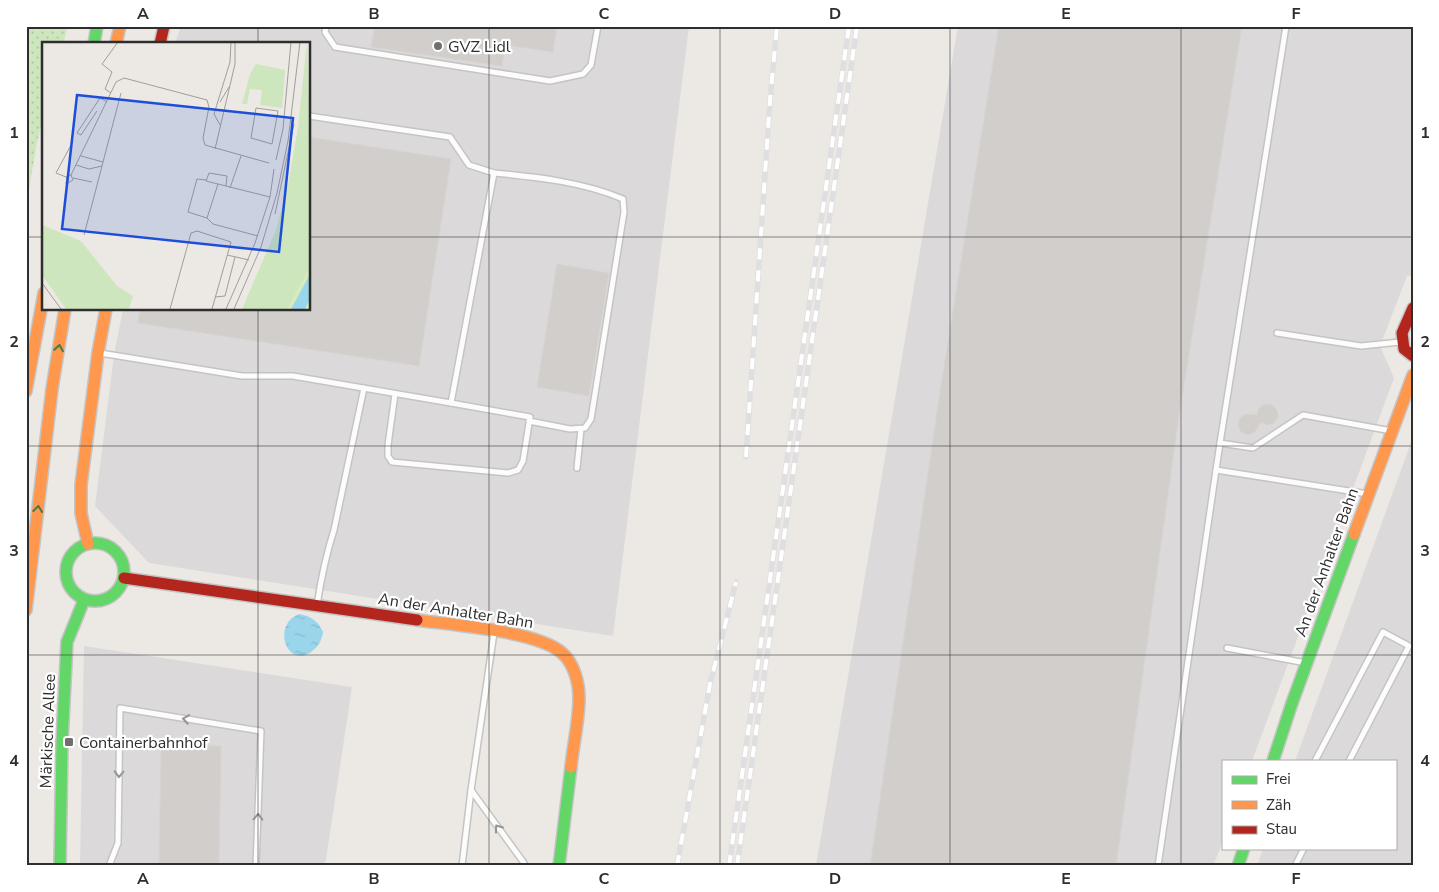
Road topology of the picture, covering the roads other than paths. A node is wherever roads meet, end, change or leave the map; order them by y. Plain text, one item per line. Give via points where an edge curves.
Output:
1 (97, 26) edge
2 (120, 26) edge
3 (164, 26) edge
4 (326, 26) edge
5 (598, 26) edge
6 (1286, 26) edge
7 (94, 42) edge
8 (116, 42) edge
9 (160, 42) edge
10 (310, 116) edge
11 (494, 173) junction
12 (42, 304) edge
13 (1413, 308) edge
14 (65, 310) edge
15 (106, 310) edge
16 (1277, 333) dead end
17 (1403, 341) junction
18 (98, 353) junction
19 (1413, 356) edge
20 (1413, 375) edge
21 (364, 388) junction
22 (26, 391) edge
23 (395, 394) junction
24 (451, 403) junction
25 (529, 421) junction
26 (582, 429) junction
27 (1392, 431) junction
28 (1220, 443) junction
29 (577, 468) dead end
30 (1216, 470) junction
31 (1369, 494) junction
32 (88, 544) junction
33 (124, 578) junction
34 (84, 600) junction
35 (317, 607) junction
36 (26, 610) edge
37 (495, 631) junction
38 (1227, 648) dead end
39 (1306, 663) junction
40 (1273, 760) edge
41 (1316, 760) edge
42 (1350, 760) edge
43 (471, 790) junction
44 (1243, 850) edge
45 (1303, 850) edge
46 (60, 866) edge
47 (109, 866) edge
48 (256, 866) edge
49 (462, 866) edge
50 (524, 866) edge
51 (559, 866) edge
52 (1158, 866) edge
53 (1238, 866) edge
54 (1295, 866) edge

1 - 7 main road
2 - 8 main road
3 - 9 main road
4 - 5 lane via 325,32 335,47 550,81 583,74 591,65
6 - 28 lane
10 - 11 lane via 450,138 469,165
11 - 24 lane
11 - 26 lane via 539,177 608,192 623,199 624,212 591,420
12 - 22 main road
13 - 17 main road via 1402,333
36 -> 14 main road via 52,389
15 - 18 main road
16 - 17 lane via 1361,346
17 - 19 main road via 1404,349
18 - 21 lane via 242,376 293,376
18 - 32 main road via 81,485 81,513
20 - 27 main road, An der Anhalter Bahn
21 - 23 lane
21 - 35 lane
23 - 24 lane
23 - 25 lane via 388,445 388,456 392,462 508,473 518,470 523,461
24 - 25 lane via 530,417
25 - 26 lane
26 - 29 lane
27 - 28 lane via 1303,415 1253,448
27 - 31 main road, An der Anhalter Bahn
28 - 30 lane
30 - 31 lane
30 - 52 lane
31 - 39 main road, An der Anhalter Bahn
32 - 33 main road via 107,545 116,551 122,559
32 - 34 main road via 72,554 65,571 70,588
33 - 34 main road via 110,598 93,602
33 - 35 main road, An der Anhalter Bahn
34 - 46 main road, Märkische Allee via 67,642
35 - 37 main road, An der Anhalter Bahn
37 - 43 lane
37 - 51 main road, An der Anhalter Bahn via 548,642 568,658 578,682 578,712
38 - 39 lane
39 - 40 main road, An der Anhalter Bahn
41 - 42 lane via 1382,632 1409,646
43 - 49 lane
50 -> 43 lane
44 - 53 main road
45 - 54 lane
48 -> 47 lane via 261,731 120,708 118,842

